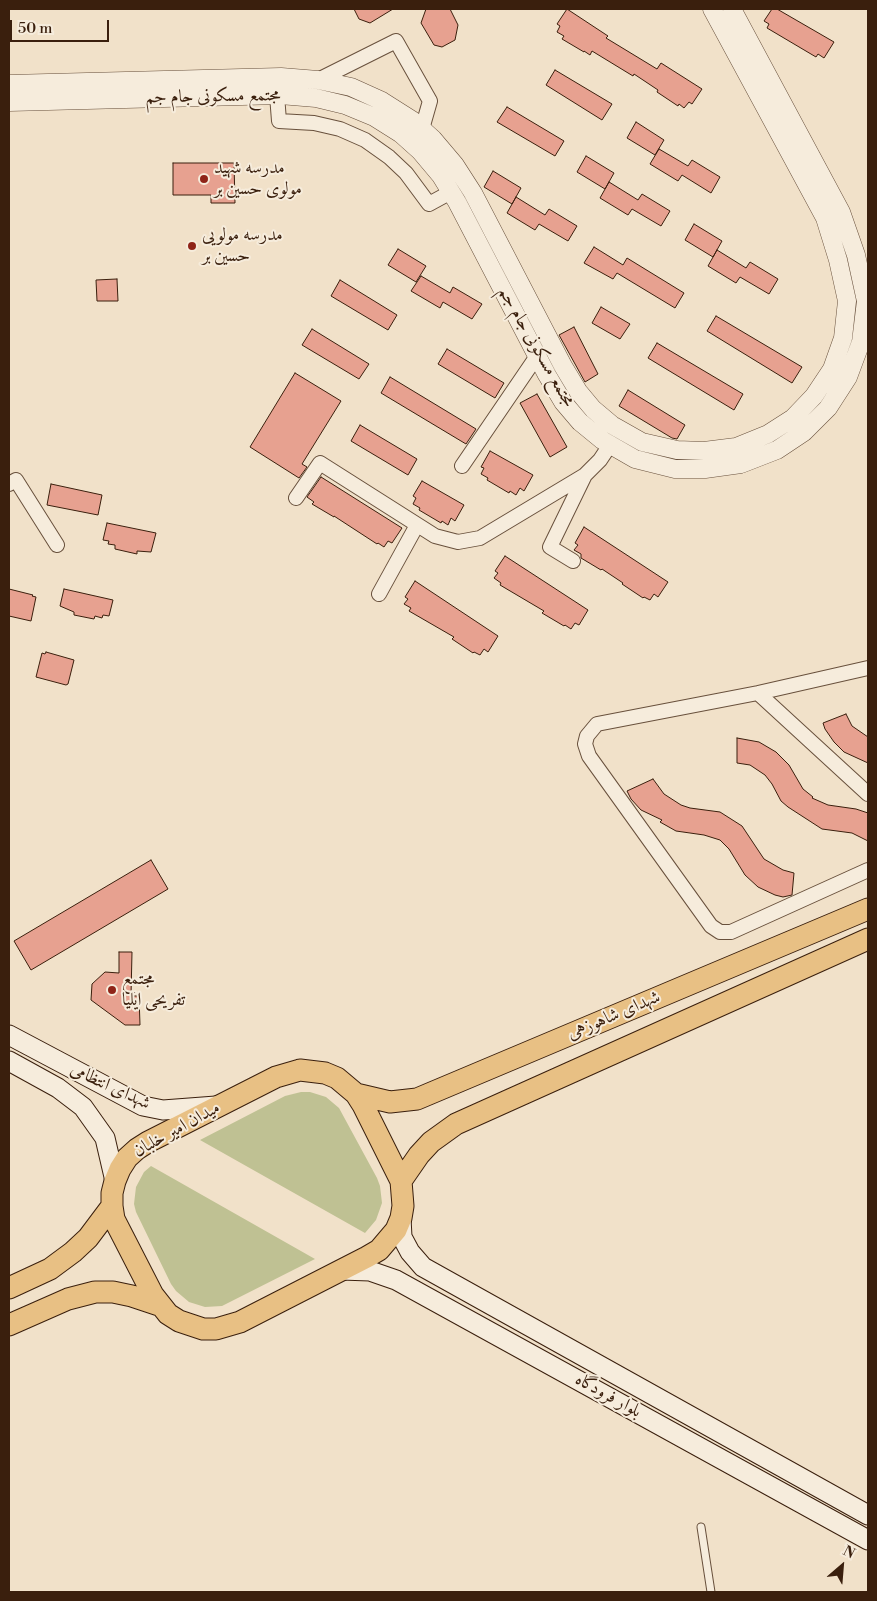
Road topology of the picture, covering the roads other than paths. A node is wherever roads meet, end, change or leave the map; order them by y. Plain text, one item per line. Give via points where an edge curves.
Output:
1 (712, 9) edge
2 (732, 9) edge
3 (277, 77) junction
4 (318, 80) junction
5 (72, 82) junction
6 (9, 84) edge
7 (276, 95) junction
8 (316, 98) junction
9 (73, 100) junction
10 (9, 102) edge
11 (422, 128) junction
12 (467, 184) junction
13 (451, 192) junction
14 (537, 356) junction
15 (786, 422) junction
16 (797, 437) junction
17 (610, 445) junction
18 (462, 466) dead end
19 (585, 475) junction
20 (9, 484) edge
21 (296, 498) dead end
22 (417, 525) junction
23 (57, 545) dead end
24 (573, 561) dead end
25 (379, 594) dead end
26 (868, 668) edge
27 (758, 693) junction
28 (868, 794) edge
29 (868, 870) edge
30 (868, 909) edge
31 (868, 939) edge
32 (9, 1035) edge
33 (9, 1061) edge
34 (356, 1094) junction
35 (218, 1106) junction
36 (115, 1181) junction
37 (401, 1181) junction
38 (112, 1206) junction
39 (401, 1218) junction
40 (342, 1270) junction
41 (9, 1288) edge
42 (159, 1305) junction
43 (9, 1325) edge
44 (868, 1515) edge
45 (702, 1527) dead end
46 (868, 1540) edge
47 (711, 1592) edge

1 - 15 street, مجتمع مسکونی جام جم via 825,218 847,301 843,338 832,369 814,396
2 - 16 street, مجتمع مسکونی جام جم via 841,212 856,255 866,301 861,342 848,377 828,408
3 - 4 street, مجتمع مسکونی جام جم
3 - 5 street, مجتمع مسکونی جام جم
3 - 7 street via 281,85
4 - 8 street via 314,88
4 - 11 street, مجتمع مسکونی جام جم via 351,87 382,101
4 - 11 street via 396,41 430,101
5 - 6 street, مجتمع مسکونی جام جم
5 - 9 street
7 - 8 street, مجتمع مسکونی جام جم
7 - 9 street, مجتمع مسکونی جام جم
7 - 13 street via 279,121 314,123 340,129 365,140 406,173 429,204
8 - 13 street, مجتمع مسکونی جام جم via 374,117 401,134 420,151
9 - 10 street, مجتمع مسکونی جام جم
11 - 12 street, مجتمع مسکونی جام جم via 455,165
12 - 13 street
12 - 15 street, مجتمع مسکونی جام جم via 573,383 593,409 612,425 642,442 677,450 704,451 736,447 768,434
13 - 14 street, مجتمع مسکونی جام جم
14 - 17 street, مجتمع مسکونی جام جم via 563,402 580,422
14 - 18 street
15 - 16 street
16 - 17 street, مجتمع مسکونی جام جم via 777,450 741,464 705,469 674,468 635,459
17 - 19 street
19 - 22 street via 480,538 458,542 435,536
19 - 24 street via 550,547
20 - 23 street via 16,480
21 - 22 street via 320,463
22 - 25 street
26 - 27 street
27 - 28 street
27 - 29 street via 598,724 587,736 585,744 589,756 711,926 720,932 731,932
30 - 34 main road, شهدای شاهوزهی via 417,1099 390,1102
31 - 37 main road, شهدای شاهوزهی via 456,1124 430,1142
32 - 35 main road, شهدای انتظامی via 143,1106 163,1110
33 - 36 main road, شهدای انتظامی via 58,1088 83,1108 104,1138
34 - 35 main road, میدان امیر خلبان via 337,1078 300,1070 276,1077
34 - 37 main road, میدان امیر خلبان
35 - 36 main road, میدان امیر خلبان via 137,1149
36 - 38 main road, میدان امیر خلبان
37 - 39 main road, میدان امیر خلبان
38 - 41 main road via 74,1252 50,1269
38 - 42 main road, میدان امیر خلبان via 119,1230
39 - 40 main road, میدان امیر خلبان via 396,1230 379,1250
39 - 44 main road, بلوار فرودگاه via 402,1237 423,1267
40 - 42 main road, میدان امیر خلبان via 228,1327 191,1326 168,1314
40 - 46 main road, بلوار فرودگاه via 370,1271 396,1280
42 - 43 main road via 113,1292 95,1292 68,1299
45 - 47 lane

